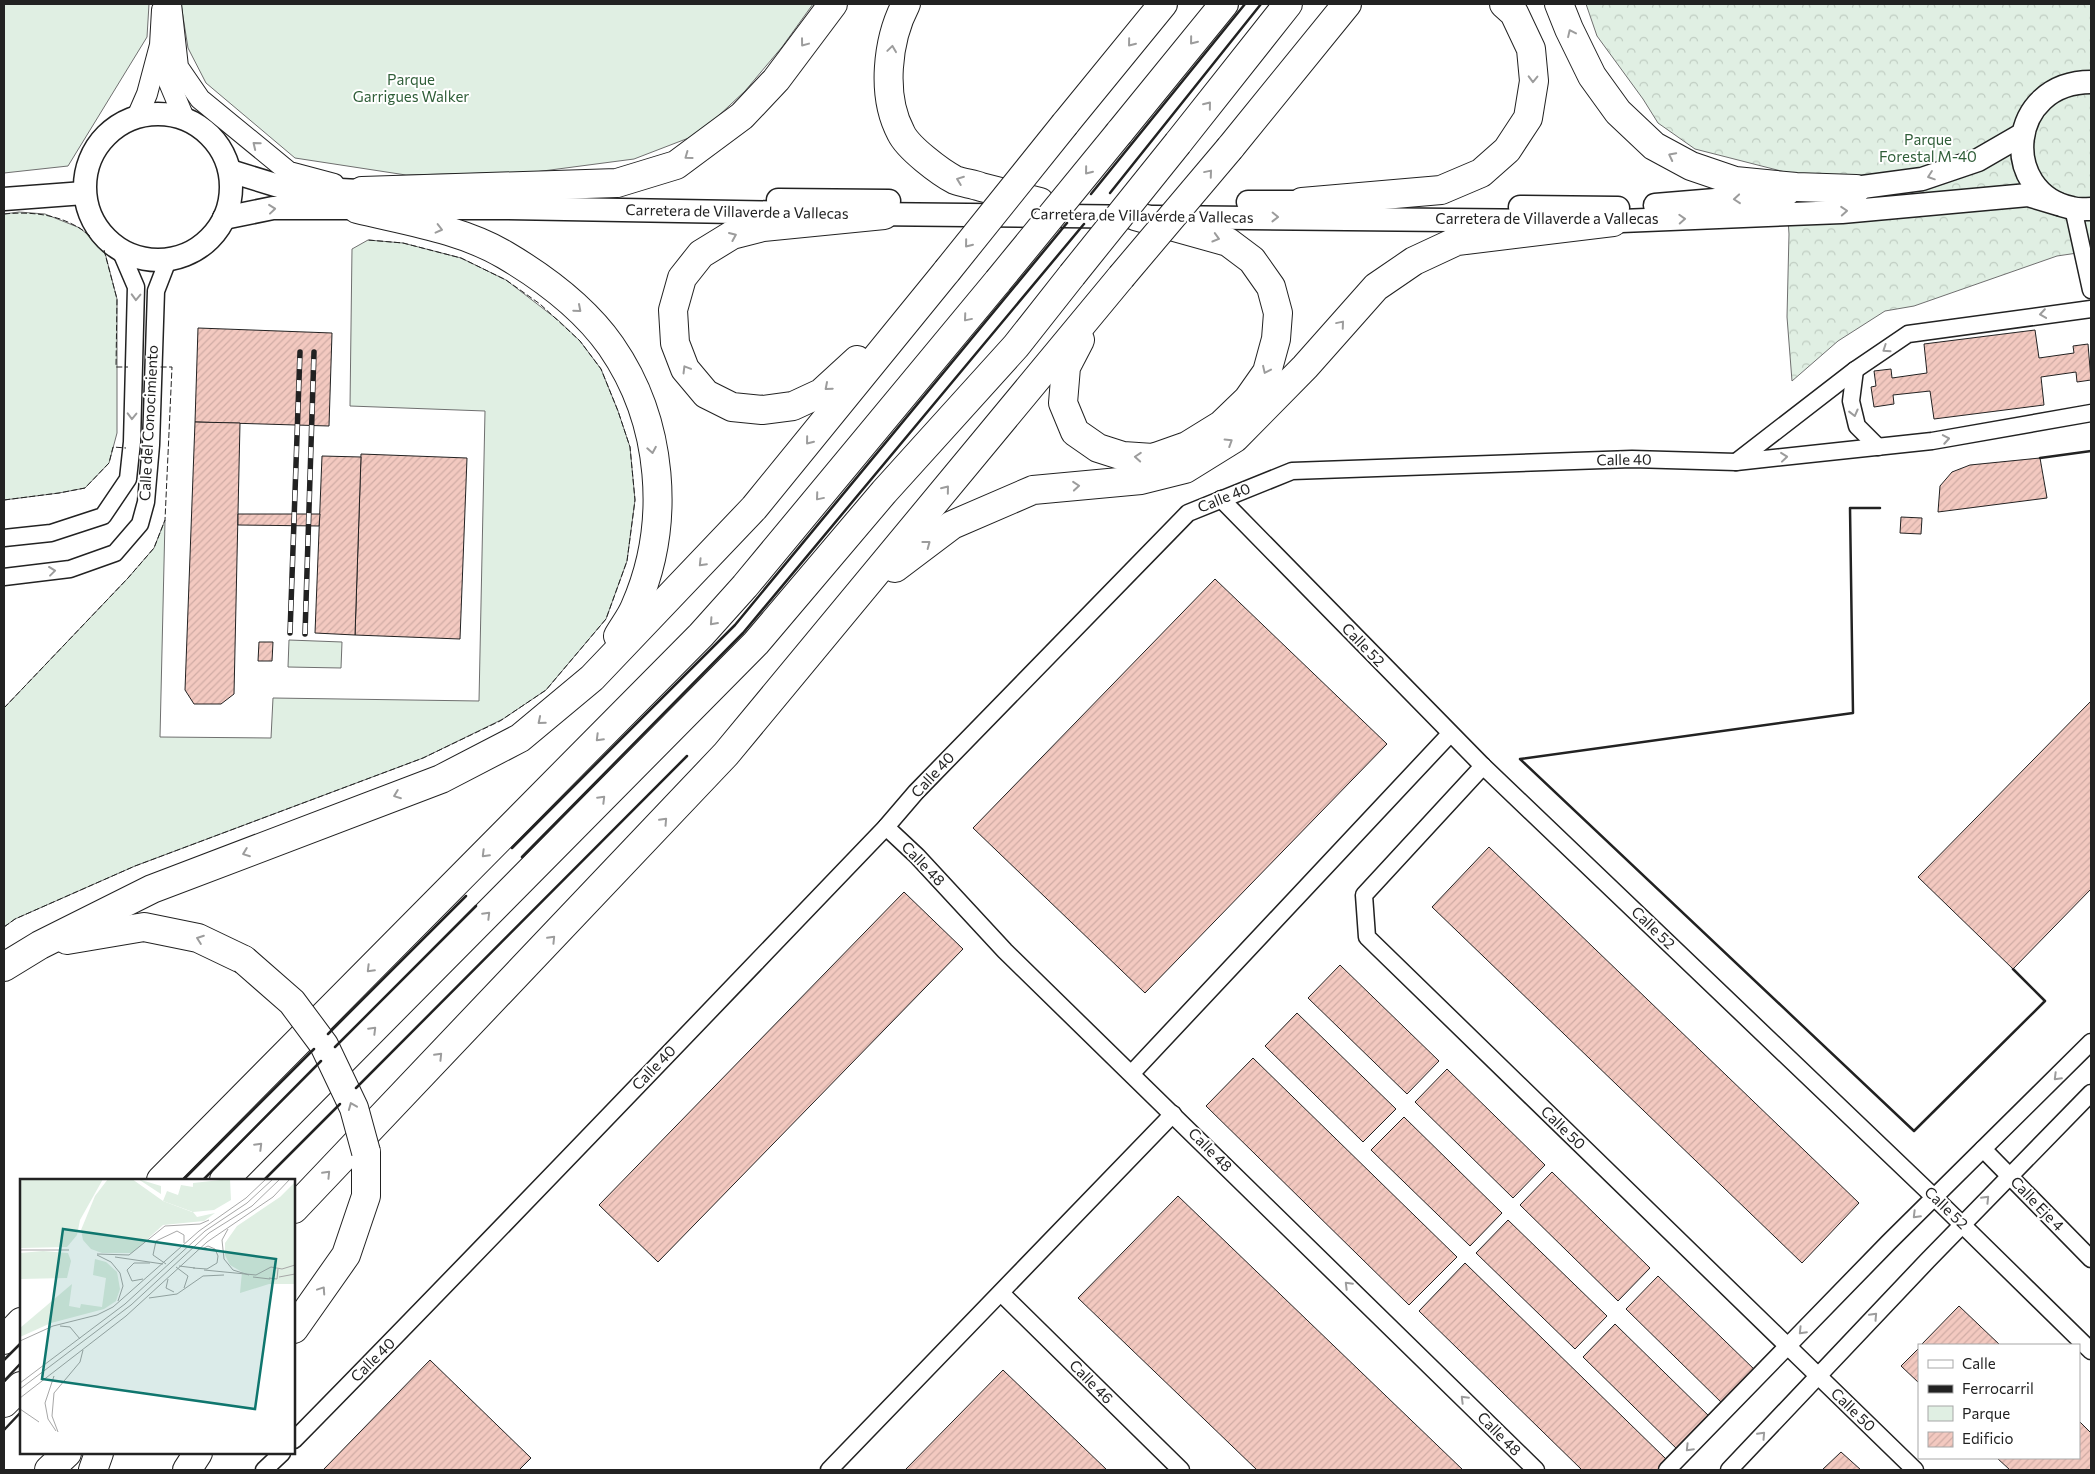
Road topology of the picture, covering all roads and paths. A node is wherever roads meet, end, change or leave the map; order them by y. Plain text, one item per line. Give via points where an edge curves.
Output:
1 (162, 4) edge
2 (170, 4) edge
3 (832, 4) edge
4 (906, 4) edge
5 (1162, 4) edge
6 (1224, 4) edge
7 (1288, 4) edge
8 (1347, 4) edge
9 (1363, 4) edge
10 (1504, 4) edge
11 (1559, 4) edge
12 (160, 45) junction
13 (2091, 82) edge
14 (1275, 92) junction
15 (137, 117) junction
16 (184, 118) junction
17 (2023, 134) junction
18 (230, 171) junction
19 (1856, 189) junction
20 (84, 193) junction
21 (4, 199) edge
22 (360, 200) junction
23 (1040, 202) junction
24 (1302, 202) junction
25 (2074, 207) edge
26 (884, 215) junction
27 (1135, 216) junction
28 (224, 218) junction
29 (1612, 222) junction
30 (121, 252) junction
31 (168, 260) junction
32 (2091, 290) edge
33 (1098, 304) junction
34 (917, 308) junction
35 (2091, 309) edge
36 (1855, 370) junction
37 (2091, 413) edge
38 (1878, 447) junction
39 (1736, 462) junction
40 (1221, 499) junction
41 (4, 538) edge
42 (4, 577) edge
43 (860, 594) junction
44 (592, 678) junction
45 (1450, 734) junction
46 (1482, 766) junction
47 (886, 827) junction
48 (40, 945) junction
49 (4, 967) edge
50 (2091, 1042) edge
51 (1132, 1073) junction
52 (2091, 1093) edge
53 (1173, 1114) junction
54 (1983, 1149) junction
55 (2009, 1176) junction
56 (162, 1179) edge
57 (225, 1179) edge
58 (1934, 1197) junction
59 (295, 1209) edge
60 (1962, 1224) junction
61 (2091, 1259) edge
62 (1002, 1293) junction
63 (20, 1323) edge
64 (295, 1328) edge
65 (4, 1340) edge
66 (1787, 1347) junction
67 (2091, 1351) edge
68 (1818, 1376) junction
69 (20, 1387) edge
70 (4, 1404) edge
71 (295, 1439) edge
72 (66, 1454) edge
73 (99, 1454) edge
74 (197, 1454) edge
75 (281, 1454) edge
76 (50, 1470) edge
77 (92, 1470) edge
78 (187, 1470) edge
79 (264, 1470) edge
80 (829, 1470) edge
81 (1181, 1470) edge
82 (1536, 1470) edge
83 (1667, 1470) edge
84 (1729, 1470) edge
85 (1915, 1470) edge

1 - 12 street
22 -> 2 street via 290,172 200,99 178,67
3 -> 22 highway via 776,80 742,116 676,165 617,183
23 -> 4 highway via 956,180 924,158 901,134 891,105 889,76 891,47
5 -> 34 highway, bridge
6 -> 56 highway, bridge via 746,586 701,636
57 -> 7 highway, bridge via 756,643 884,492 1016,346
8 - 14 highway
9 - 14 highway via 1315,57
10 -> 24 highway via 1514,13 1531,49 1534,81 1528,118 1507,150 1481,173 1441,190
19 -> 11 highway via 1735,181 1691,166 1654,146 1618,112 1592,76
12 - 15 street via 147,94
12 - 16 street via 168,80
13 - 17 main road via 2058,87 2043,98 2030,114
33 -> 14 highway, bridge
15 - 16 main road via 161,114
15 - 20 main road via 114,128 97,145 86,168
16 - 18 main road via 205,130 221,149
17 -> 19 main road, Carretera de Villaverde a Vallecas via 1978,160 1922,179
17 - 25 main road via 2022,155 2029,175 2041,192
18 - 22 main road, Carretera de Villaverde a Vallecas via 282,187
18 - 28 main road via 231,195
19 -> 24 main road, Carretera de Villaverde a Vallecas via 1613,209
20 - 21 main road
20 - 30 main road via 90,216 102,237
22 - 23 main road, Carretera de Villaverde a Vallecas via 458,196
22 - 26 main road, Carretera de Villaverde a Vallecas via 503,208
28 -> 22 main road, Carretera de Villaverde a Vallecas via 273,208
22 -> 44 highway via 460,234 504,254 543,279 585,315 610,346 632,382 647,419 656,469 658,516 651,560 635,608
23 - 24 main road, Carretera de Villaverde a Vallecas
29 -> 25 main road, Carretera de Villaverde a Vallecas via 1842,212 2028,196
25 - 32 street
26 - 27 main road, Carretera de Villaverde a Vallecas
34 -> 26 highway via 821,393 793,406 762,410 732,407 706,394 685,369 675,343 673,310 682,278 701,254 732,235 763,227
27 -> 29 main road, Carretera de Villaverde a Vallecas
27 -> 33 highway via 1228,242 1252,260 1271,287 1278,314 1276,339 1267,372 1248,399 1222,425 1187,446 1153,458 1123,456 1098,448 1075,432 1062,403 1066,367
28 - 31 main road via 211,238 191,252
43 -> 29 highway via 952,525 1034,490 1141,480 1185,469 1227,444 1305,367 1376,287 1414,261 1457,241
30 - 31 main road via 144,260
30 -> 41 street, Calle del Conocimiento via 136,287 128,479 103,516 51,533
42 -> 31 street, Calle del Conocimiento via 70,569 115,553 140,524 146,502 151,446 156,292
43 -> 33 highway
34 -> 44 highway via 754,508
35 -> 36 street via 1908,334
36 -> 38 street via 1851,401 1857,426
36 - 39 street
38 -> 37 street, Calle 40 via 1932,441
39 -> 38 street, Calle 40
39 - 40 street, Calle 40 via 1632,459 1292,471
40 - 45 street, Calle 52
40 - 47 street, Calle 40 via 1188,512 1169,530
59 -> 43 highway via 726,754
44 -> 48 highway via 520,738 441,779 152,889
45 - 46 street, Calle 52
45 - 51 street
46 - 58 street, Calle 52
46 - 66 street, Calle 50 via 1364,895 1368,937
47 - 51 street, Calle 48 via 1005,951
47 - 71 street, Calle 40
48 - 49 highway
64 -> 48 highway, bridge via 346,1255 366,1196 366,1152 354,1108 324,1045 292,1002 244,960 198,938 144,928
50 -> 54 street
51 - 53 street, Calle 48
52 - 55 street
53 - 62 street
82 -> 53 street, Calle 48
54 - 55 street, Calle Eje 4
54 - 58 street
60 -> 55 street
55 - 61 street, Calle Eje 4
58 - 60 street, Calle 52
58 -> 66 street
60 - 67 street, Calle 52
68 -> 60 street
62 - 80 street
62 - 81 street, Calle 46
63 - 65 highway
66 - 68 street, Calle 50
66 -> 83 street
84 -> 68 street
68 - 85 street, Calle 50
69 - 70 highway
72 - 76 highway
73 - 77 highway
74 - 78 highway
75 - 79 street

